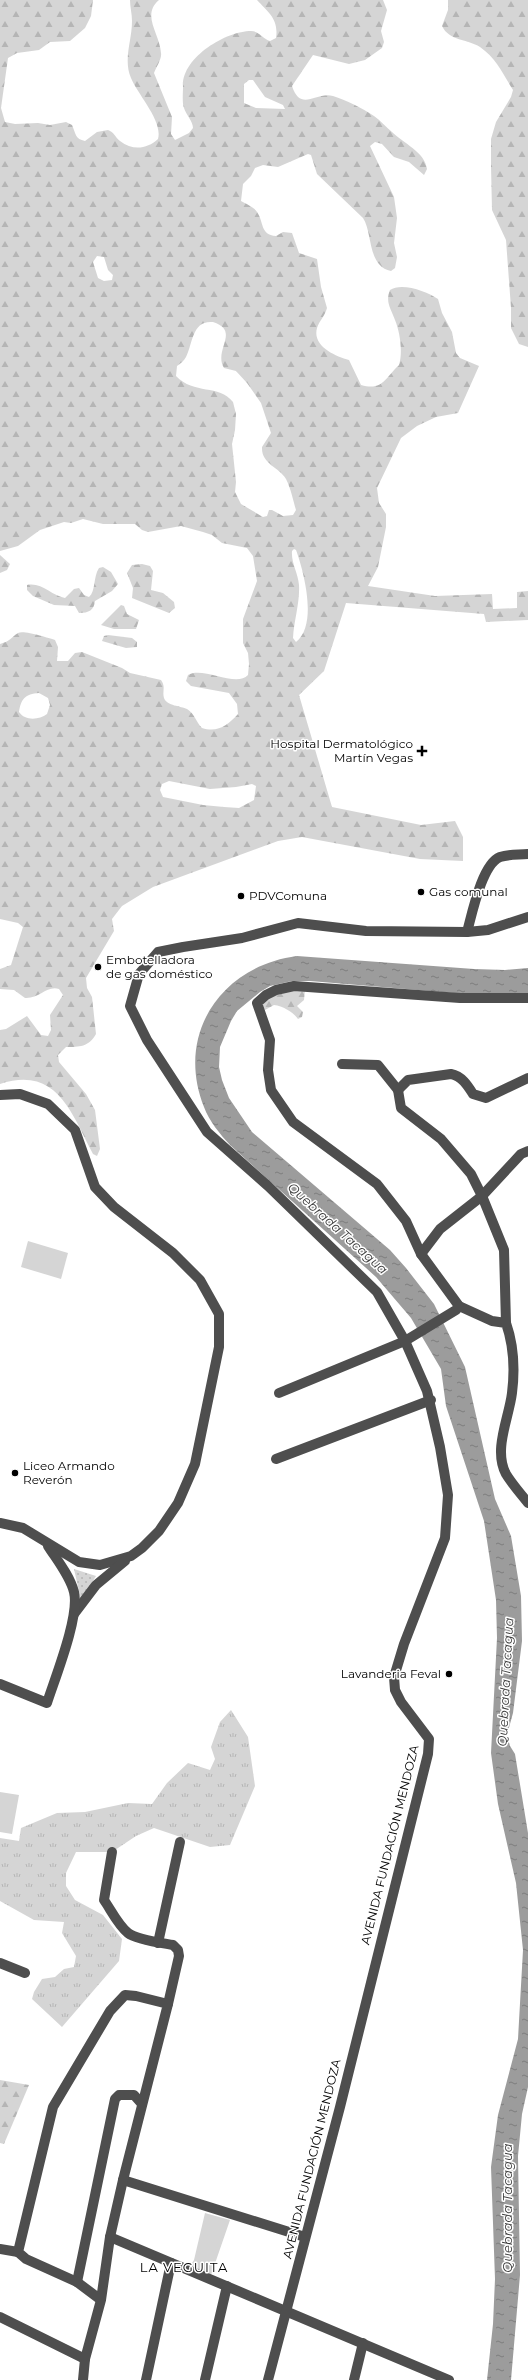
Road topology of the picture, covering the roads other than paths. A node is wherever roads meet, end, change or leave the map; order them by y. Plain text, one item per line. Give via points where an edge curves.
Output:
1 (528, 854) edge
2 (528, 917) edge
3 (467, 932) junction
4 (528, 998) edge
5 (342, 1064) dead end
6 (528, 1078) edge
7 (398, 1090) junction
8 (0, 1095) edge
9 (528, 1151) edge
10 (482, 1196) junction
11 (421, 1254) junction
12 (457, 1308) junction
13 (506, 1323) junction
14 (405, 1341) junction
15 (279, 1393) dead end
16 (431, 1400) junction
17 (276, 1458) dead end
18 (528, 1504) edge
19 (0, 1523) edge
20 (45, 1543) junction
21 (131, 1556) junction
22 (74, 1614) junction
23 (0, 1684) edge
24 (180, 1842) dead end
25 (112, 1852) dead end
26 (158, 1943) junction
27 (0, 1963) edge
28 (25, 1973) dead end
29 (168, 2004) junction
30 (142, 2104) junction
31 (122, 2180) junction
32 (110, 2237) junction
33 (305, 2237) junction
34 (0, 2249) edge
35 (18, 2252) junction
36 (171, 2263) junction
37 (76, 2282) junction
38 (227, 2286) junction
39 (101, 2300) junction
40 (286, 2312) junction
41 (0, 2317) edge
42 (363, 2343) junction
43 (85, 2359) junction
44 (83, 2380) edge
45 (146, 2380) edge
46 (205, 2380) edge
47 (268, 2380) edge
48 (354, 2380) edge
49 (449, 2380) edge

1 - 3 street via 499,858 491,864
2 - 3 street, AVENIDA FUNDACIÓN MENDOZA via 488,930
3 - 14 street, AVENIDA FUNDACIÓN MENDOZA via 366,931 298,922 242,938 158,952 139,974 130,1006 147,1040 201,1126 268,1186 377,1292
4 - 11 street via 460,998 294,986 271,992 257,1003 270,1040 268,1070 271,1090 293,1122 377,1184 406,1220
5 - 7 street via 378,1065
6 - 7 street via 486,1098 479,1098 473,1094 466,1084 451,1074 408,1080
7 - 10 street via 401,1108 441,1139 471,1174
8 - 21 street via 20,1094 48,1104 75,1130 95,1187 114,1207 173,1253 200,1280 219,1314 219,1347 196,1464 178,1503 159,1531
9 - 10 street via 521,1154
10 - 11 street via 440,1229
10 - 13 street via 504,1250
11 - 12 street
12 - 13 street via 492,1321
12 - 14 street
13 - 18 street via 514,1357 512,1392 504,1430 502,1456 506,1473
14 - 15 street
14 - 16 street, AVENIDA FUNDACIÓN MENDOZA
16 - 17 street
16 - 33 street, AVENIDA FUNDACIÓN MENDOZA via 448,1495 445,1538 394,1677 394,1690 429,1739 428,1754
19 - 20 street via 23,1528
20 - 21 street via 79,1562 100,1565
20 - 22 street via 62,1567 74,1592
21 - 22 street via 96,1585
22 - 23 street via 47,1703
24 - 26 street
25 - 26 street via 104,1900 128,1934
26 - 29 street via 173,1945 179,1956
27 - 28 street
29 - 30 street
29 - 35 street via 136,1996 125,1996 110,2011 53,2107
30 - 31 street
30 - 37 street via 134,2094 119,2095 115,2099
31 - 32 street
31 - 33 street
32 - 36 street
32 - 39 street
33 - 40 street, AVENIDA FUNDACIÓN MENDOZA
34 - 35 street
35 - 37 street via 26,2259
36 - 38 street
36 - 45 street
37 - 39 street
38 - 40 street
38 - 46 street
39 - 43 street
40 - 42 street
40 - 47 street, AVENIDA FUNDACIÓN MENDOZA
41 - 43 street
42 - 48 street
42 - 49 street
43 - 44 street

